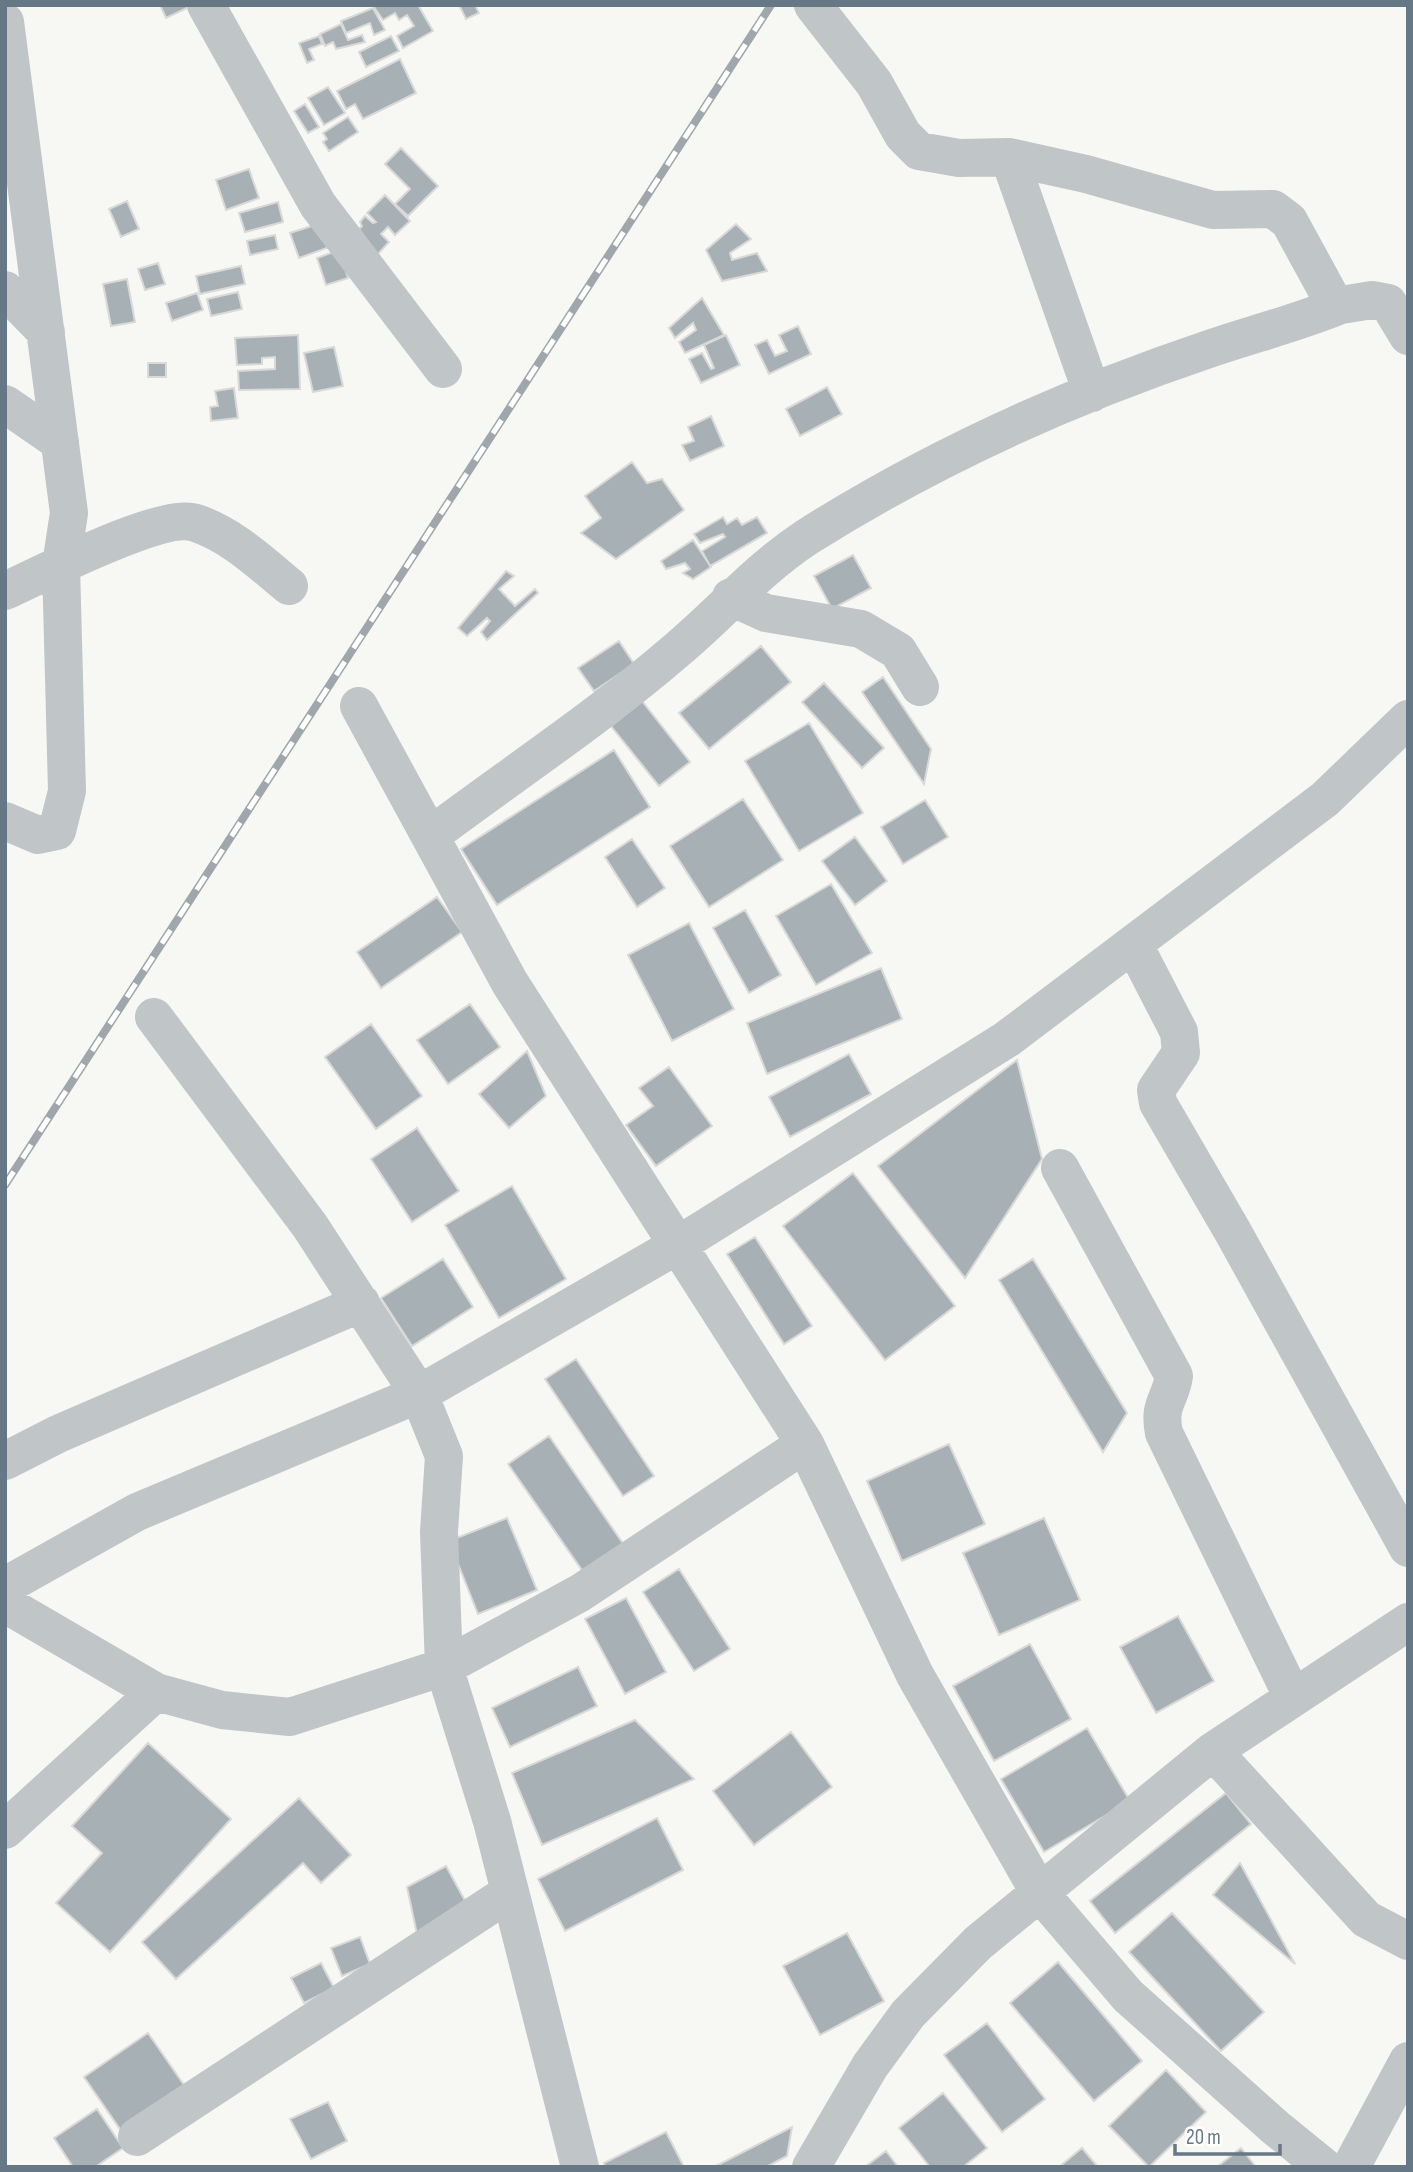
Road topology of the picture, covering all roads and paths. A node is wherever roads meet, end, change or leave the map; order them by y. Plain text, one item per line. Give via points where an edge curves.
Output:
1 (206, 5) edge
2 (813, 5) edge
3 (5, 22) edge
4 (8, 94) edge
5 (1009, 157) junction
6 (5, 289) edge
7 (1341, 305) junction
8 (5, 332) edge
9 (46, 332) junction
10 (1408, 336) edge
11 (443, 369) dead end
12 (1092, 393) junction
13 (5, 404) edge
14 (60, 442) junction
15 (61, 565) junction
16 (289, 586) dead end
17 (5, 591) edge
18 (731, 597) junction
19 (920, 687) dead end
20 (359, 706) dead end
21 (1408, 719) edge
22 (5, 821) edge
23 (430, 836) junction
24 (1134, 944) junction
25 (154, 1017) dead end
26 (1060, 1168) dead end
27 (678, 1245) junction
28 (360, 1303) junction
29 (419, 1394) junction
30 (806, 1444) junction
31 (5, 1461) edge
32 (1408, 1548) edge
33 (5, 1586) edge
34 (5, 1604) edge
35 (1408, 1622) edge
36 (444, 1667) junction
37 (156, 1692) junction
38 (1293, 1698) junction
39 (1213, 1751) junction
40 (5, 1830) edge
41 (1039, 1892) junction
42 (509, 1893) junction
43 (1408, 1941) edge
44 (1408, 2061) edge
45 (137, 2137) dead end
46 (580, 2167) edge
47 (811, 2167) edge
48 (1324, 2167) edge
49 (1351, 2167) edge

1 - 11 street via 318,205
2 - 5 street via 874,83 903,135 919,151 959,158
3 - 4 street
4 - 9 street
5 - 7 street via 1213,210 1273,209 1289,221 1323,287
5 - 12 street
6 - 9 street
7 - 10 street via 1372,300 1388,303
7 - 12 street
8 - 9 street
9 - 14 street
12 - 18 street via 1035,415 920,473 778,556
13 - 14 street
14 - 15 street via 69,513
15 - 16 street via 150,527 194,522 239,545
15 - 17 street
15 - 22 street via 66,791 57,831 38,835
18 - 19 street via 766,613 861,629 898,651
18 - 23 street via 679,649
20 - 23 street
21 - 24 street via 1325,799
23 - 27 street via 510,983
24 - 27 street via 1007,1038
24 - 32 street via 1179,1032 1181,1053 1156,1090 1158,1103
25 - 28 street via 310,1226
26 - 38 street via 1174,1376 1160,1414 1164,1433
27 - 29 street
27 - 30 street
28 - 29 street
28 - 31 street
29 - 33 street via 137,1512
29 - 36 street via 444,1456 439,1532
30 - 36 street via 580,1593
30 - 41 street via 915,1675
34 - 37 street
35 - 38 street
36 - 37 street via 289,1717 222,1710
36 - 42 street via 492,1821
37 - 40 street
38 - 39 street
39 - 41 street
39 - 43 street via 1366,1919
41 - 47 street via 978,1943 908,2014 870,2066
41 - 48 street via 1128,1996
42 - 45 street
42 - 46 street
44 - 49 street

